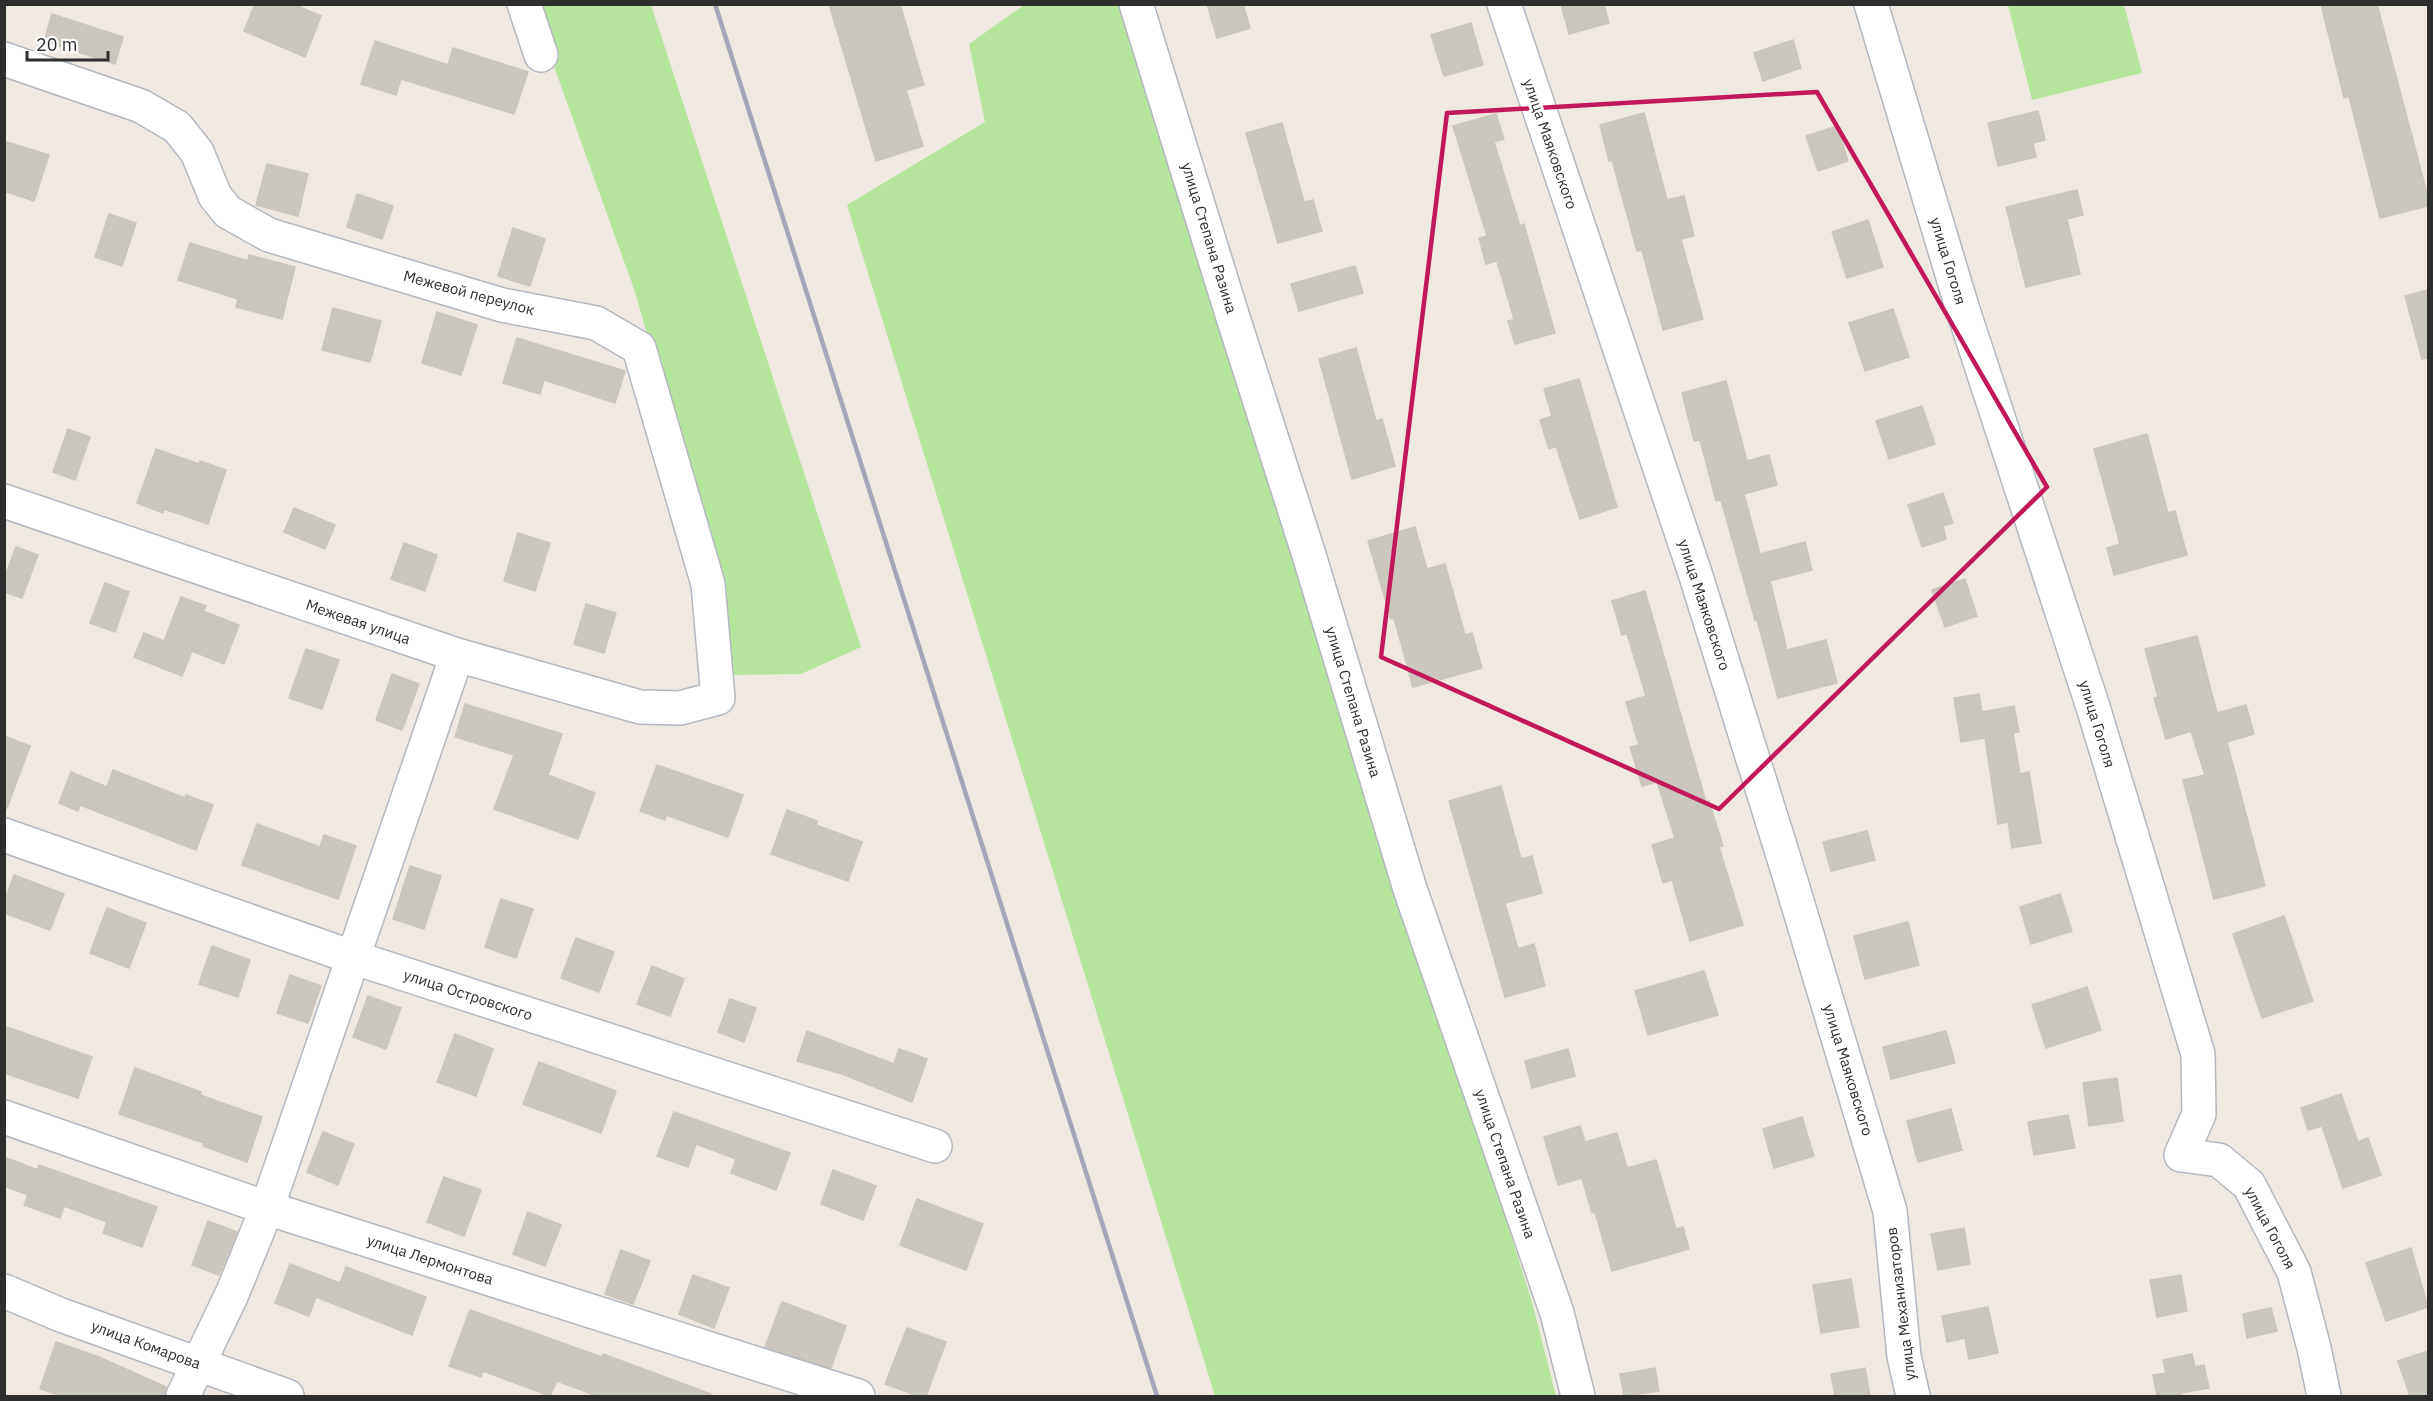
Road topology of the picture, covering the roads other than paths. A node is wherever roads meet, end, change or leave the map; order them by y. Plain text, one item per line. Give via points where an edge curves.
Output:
1 (524, 4) edge
2 (1136, 4) edge
3 (1504, 4) edge
4 (1871, 4) edge
5 (541, 55) dead end
6 (4, 60) edge
7 (4, 501) edge
8 (457, 656) junction
9 (718, 699) joint
10 (4, 835) edge
11 (352, 957) junction
12 (4, 1117) edge
13 (935, 1146) dead end
14 (267, 1208) junction
15 (1890, 1211) joint
16 (4, 1291) edge
17 (198, 1363) junction
18 (183, 1396) edge
19 (287, 1396) edge
20 (858, 1396) edge
21 (1578, 1396) edge
22 (1913, 1396) edge
23 (2324, 1396) edge

1 - 5 street
2 - 21 street, улица Степана Разина via 1410,889 1557,1313
3 - 15 street, улица Маяковского via 1695,573
4 - 23 street, улица Гоголя via 2198,1054 2199,1114 2181,1155 2219,1160 2249,1185 2294,1272
6 - 9 street, Межевой переулок via 141,106 177,127 197,152 215,196 228,212 268,235 502,305 596,322 639,348 708,584
7 - 8 street, Межевая улица
8 - 9 street, Межевая улица via 640,707 680,708
8 - 11 street
10 - 11 street, улица Островского
11 - 13 street, улица Островского
11 - 14 street
12 - 14 street, улица Лермонтова
14 - 17 street via 232,1294
14 - 20 street, улица Лермонтова
15 - 22 street, улица Механизаторов via 1904,1356
16 - 17 street, улица Комарова
17 - 18 street
17 - 19 street, улица Комарова

